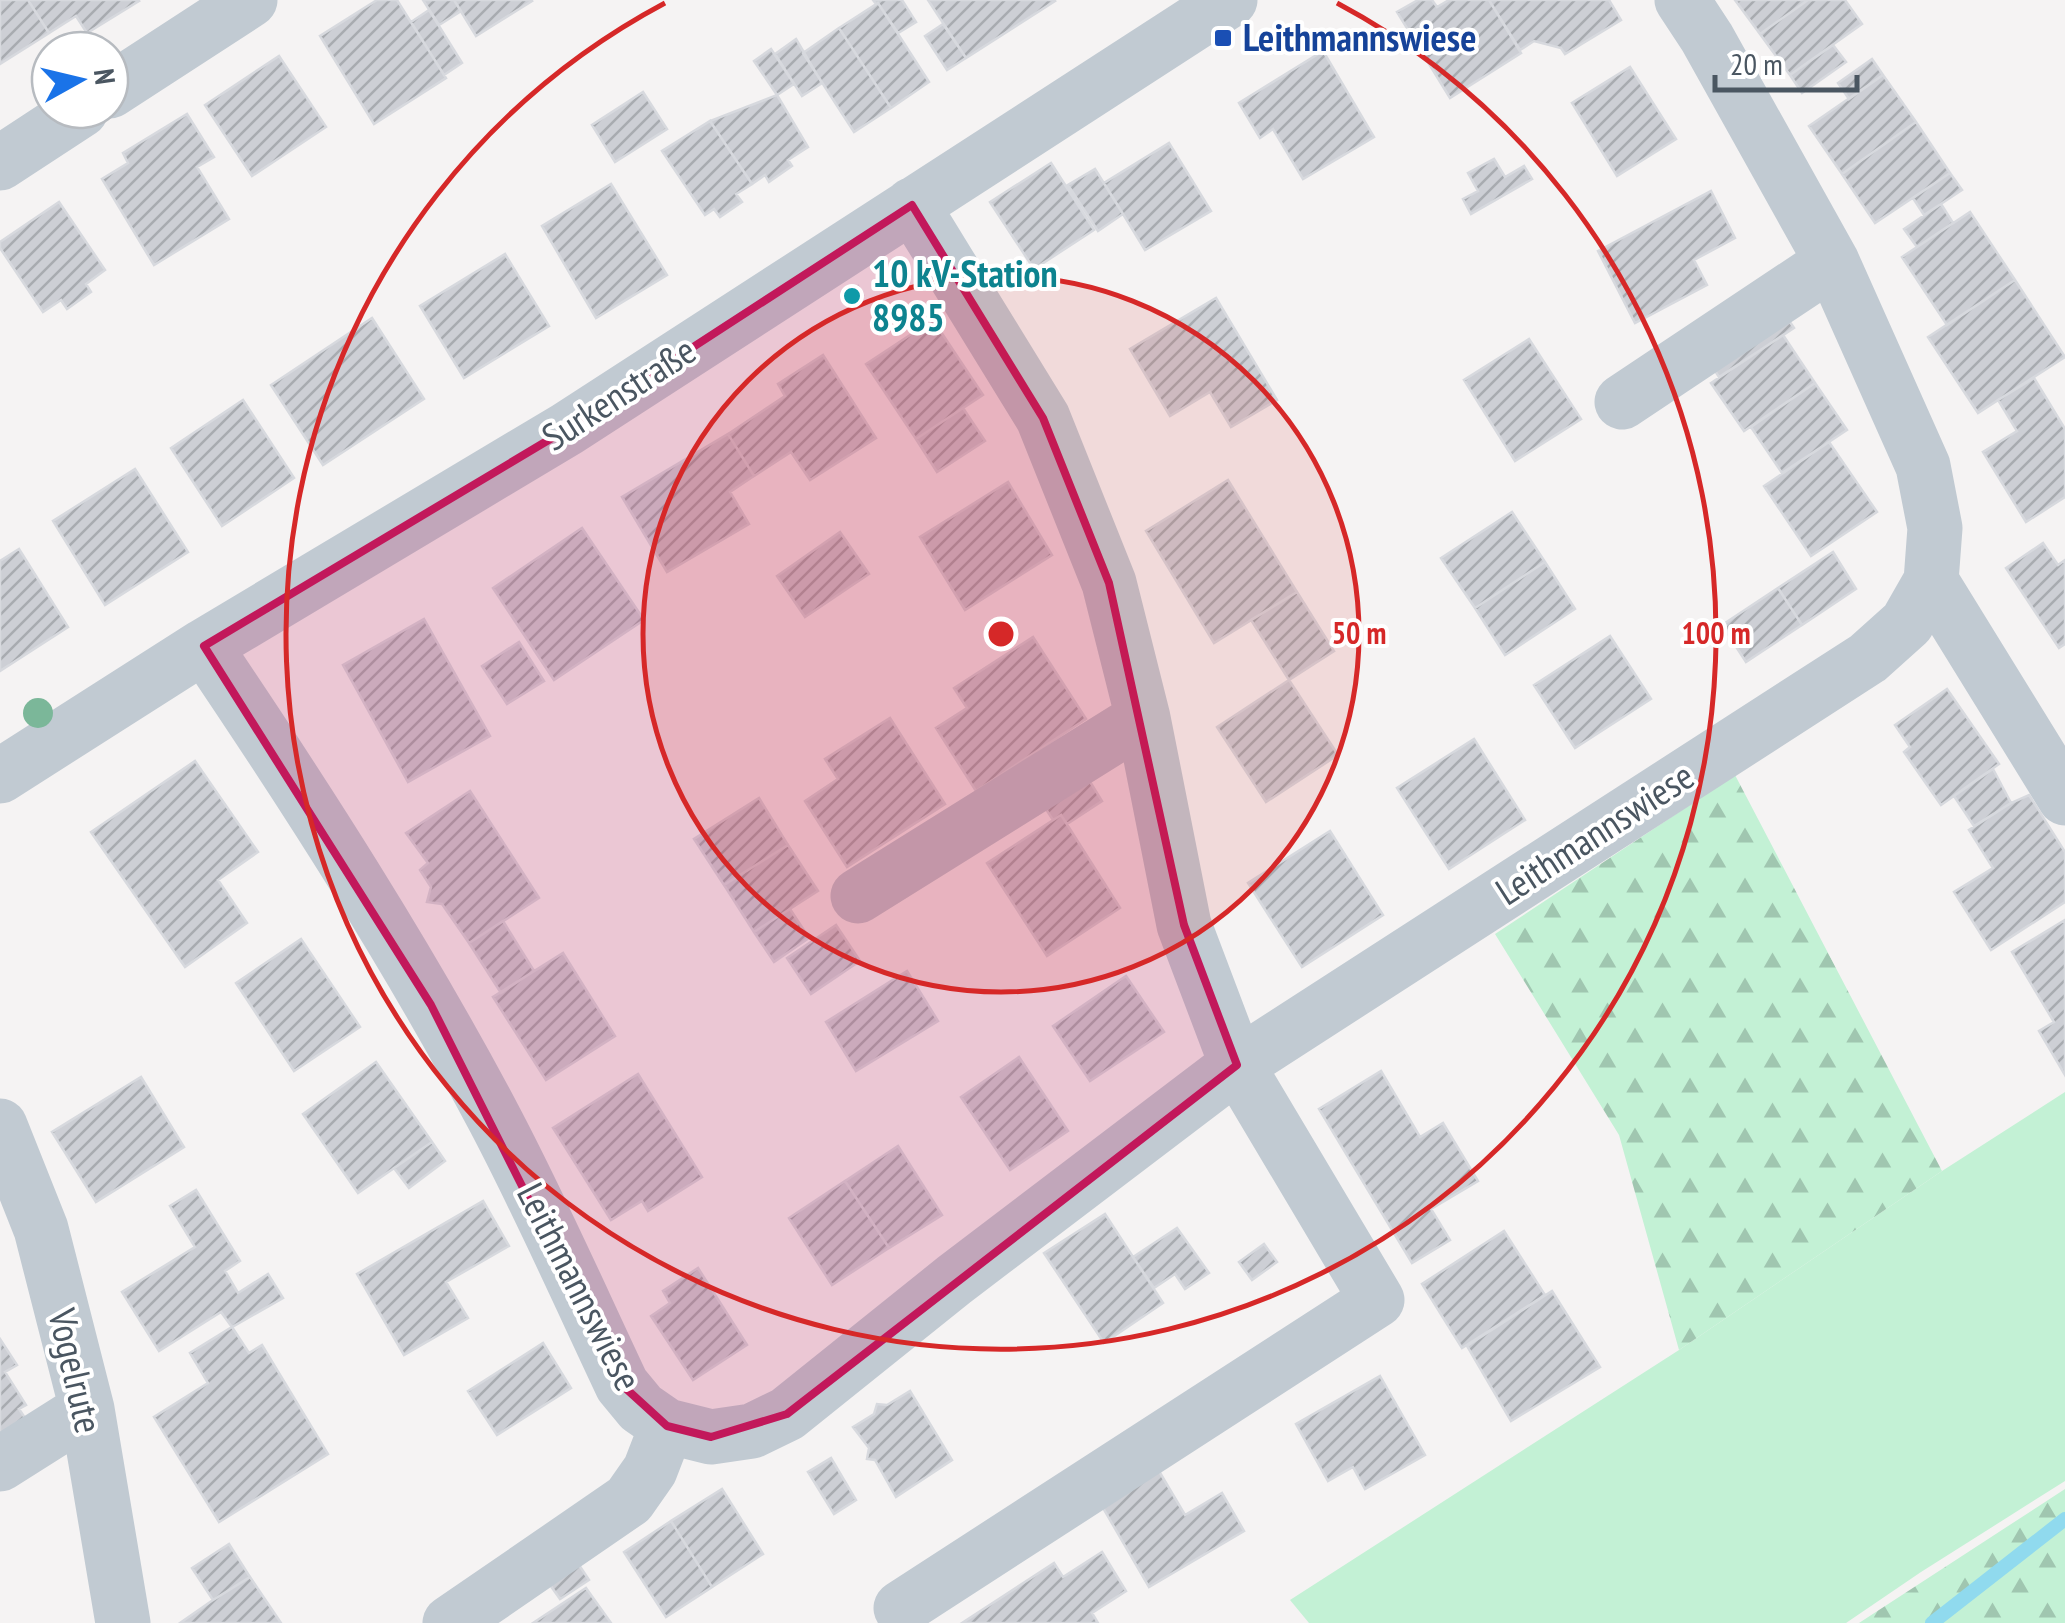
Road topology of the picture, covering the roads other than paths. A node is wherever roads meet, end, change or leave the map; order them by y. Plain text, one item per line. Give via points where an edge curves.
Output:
1 (250, 0) edge
2 (1230, 0) edge
3 (1682, 0) edge
4 (130, 78) edge
5 (50, 130) edge
6 (0, 163) edge
7 (912, 205) junction
8 (1832, 262) junction
9 (1622, 402) dead end
10 (1930, 581) junction
11 (204, 646) junction
12 (1143, 718) junction
13 (0, 776) edge
14 (2065, 798) edge
15 (858, 896) dead end
16 (1238, 1065) junction
17 (0, 1126) edge
18 (86, 1409) junction
19 (667, 1426) junction
20 (0, 1464) edge
21 (901, 1608) dead end
22 (123, 1623) edge
23 (450, 1623) edge

1 - 4 street
2 - 7 street, Surkenstraße
3 - 8 street, Leithmannswiese
5 - 6 street
7 - 11 street, Surkenstraße via 567,428
7 - 12 street via 1043,418 1108,582
8 - 9 street
8 - 10 street, Leithmannswiese via 1922,466 1935,528
10 - 14 street
10 - 16 street, Leithmannswiese via 1907,623 1868,658
11 - 13 street, Surkenstraße
11 - 19 street, Leithmannswiese via 431,1006 547,1223 622,1385
12 - 15 street
12 - 16 street via 1184,925
16 - 19 street, Leithmannswiese via 787,1414 752,1431 711,1437
16 - 21 street via 1376,1300
17 - 18 street, Vogelrute via 41,1228
18 - 20 street
18 - 22 street, Vogelrute
19 - 23 street via 629,1500

